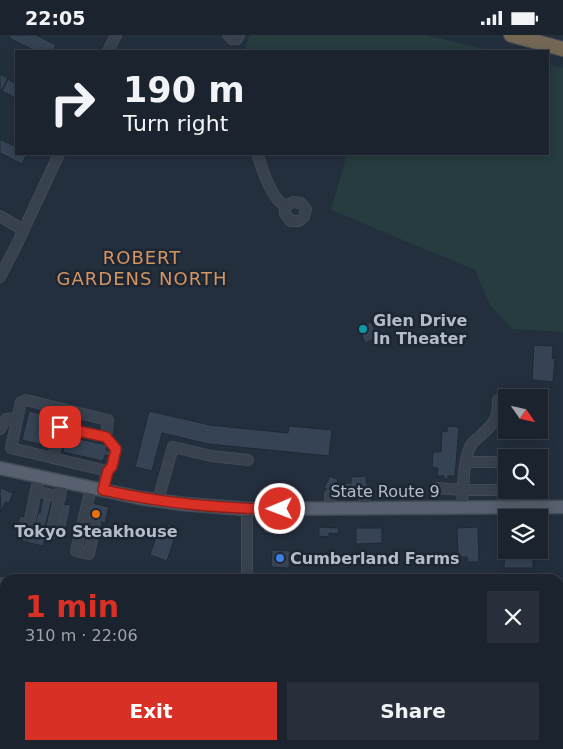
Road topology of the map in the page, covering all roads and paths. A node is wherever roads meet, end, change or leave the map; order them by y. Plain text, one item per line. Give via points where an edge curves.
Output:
1 (116, 35) edge
2 (228, 35) edge
3 (239, 35) edge
4 (511, 35) edge
5 (563, 49) edge
6 (108, 50) edge
7 (59, 155) edge
8 (257, 155) edge
9 (285, 206) dead end
10 (0, 216) edge
11 (23, 230) junction
12 (0, 277) edge
13 (64, 409) junction
14 (498, 412) edge
15 (17, 417) junction
16 (60, 427) junction
17 (0, 429) edge
18 (106, 437) junction
19 (53, 458) junction
20 (248, 460) dead end
21 (498, 461) edge
22 (466, 462) junction
23 (0, 468) edge
24 (108, 471) junction
25 (39, 476) junction
26 (63, 482) junction
27 (436, 488) dead end
28 (97, 489) junction
29 (463, 490) junction
30 (498, 490) edge
31 (36, 491) junction
32 (60, 497) junction
33 (158, 500) junction
34 (462, 507) junction
35 (563, 507) edge
36 (330, 508) junction
37 (365, 508) junction
38 (247, 509) junction
39 (83, 522) dead end
40 (247, 574) edge

1 - 6 street
2 - 3 street via 232,39
4 - 5 highway
7 - 11 street
8 - 9 street via 270,188
10 - 11 street
11 - 12 street
13 - 15 street via 26,400 21,402
13 - 16 street
13 - 18 street via 108,420
14 - 22 street via 486,431 471,444
15 - 17 street via 6,419
15 - 19 street via 11,448
16 - 18 street
16 - 19 street
18 - 24 street via 116,449
19 - 24 street
20 - 33 street via 173,447
21 - 22 street
22 - 29 street
23 - 25 main road, State Route 9
24 - 28 street
25 - 26 main road, State Route 9
25 - 31 street
26 - 28 main road, State Route 9
26 - 32 street
27 - 29 street
28 - 33 main road, State Route 9
28 - 39 street
29 - 30 street
29 - 34 street
31 - 32 street
31 - 32 street via 28,529 51,535
33 - 38 main road, State Route 9
34 - 35 main road, State Route 9
34 - 37 main road, State Route 9
36 - 37 main road, State Route 9
36 - 37 street via 330,495 343,490 364,490
36 - 38 main road, State Route 9
38 - 40 street

